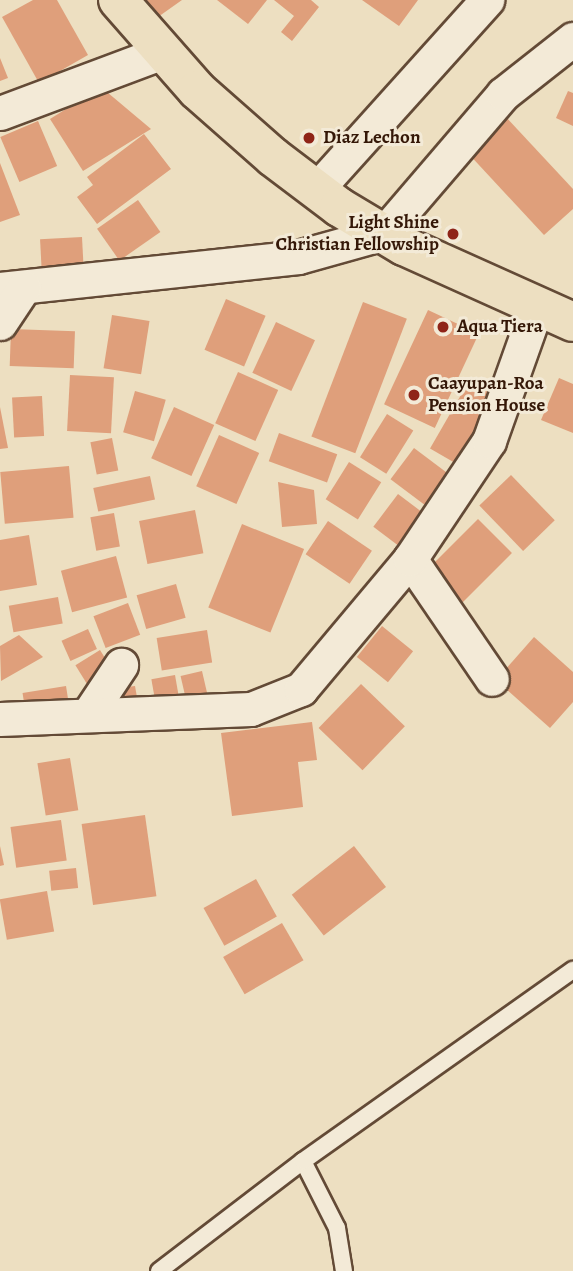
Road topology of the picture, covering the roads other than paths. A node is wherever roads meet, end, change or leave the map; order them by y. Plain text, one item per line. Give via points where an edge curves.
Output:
1 (118, 0) edge
2 (487, 0) edge
3 (573, 39) edge
4 (163, 52) junction
5 (0, 113) edge
6 (316, 190) junction
7 (384, 233) junction
8 (12, 288) edge
9 (537, 306) junction
10 (573, 322) edge
11 (0, 323) edge
12 (410, 559) junction
13 (121, 665) dead end
14 (492, 679) dead end
15 (89, 713) junction
16 (0, 719) edge
17 (573, 970) edge
18 (303, 1161) junction
19 (159, 1271) edge
20 (344, 1271) edge

1 - 4 main road
2 - 6 street
3 - 7 street via 503,94
4 - 5 street
4 - 6 main road via 238,128
6 - 7 main road
7 - 8 street via 298,257
7 - 9 main road
8 - 11 street
9 - 10 main road
9 - 12 street via 489,441
12 - 14 street
12 - 15 street via 301,689 251,709
13 - 15 street
15 - 16 street
17 - 18 lane
18 - 19 lane
18 - 20 lane via 338,1228

